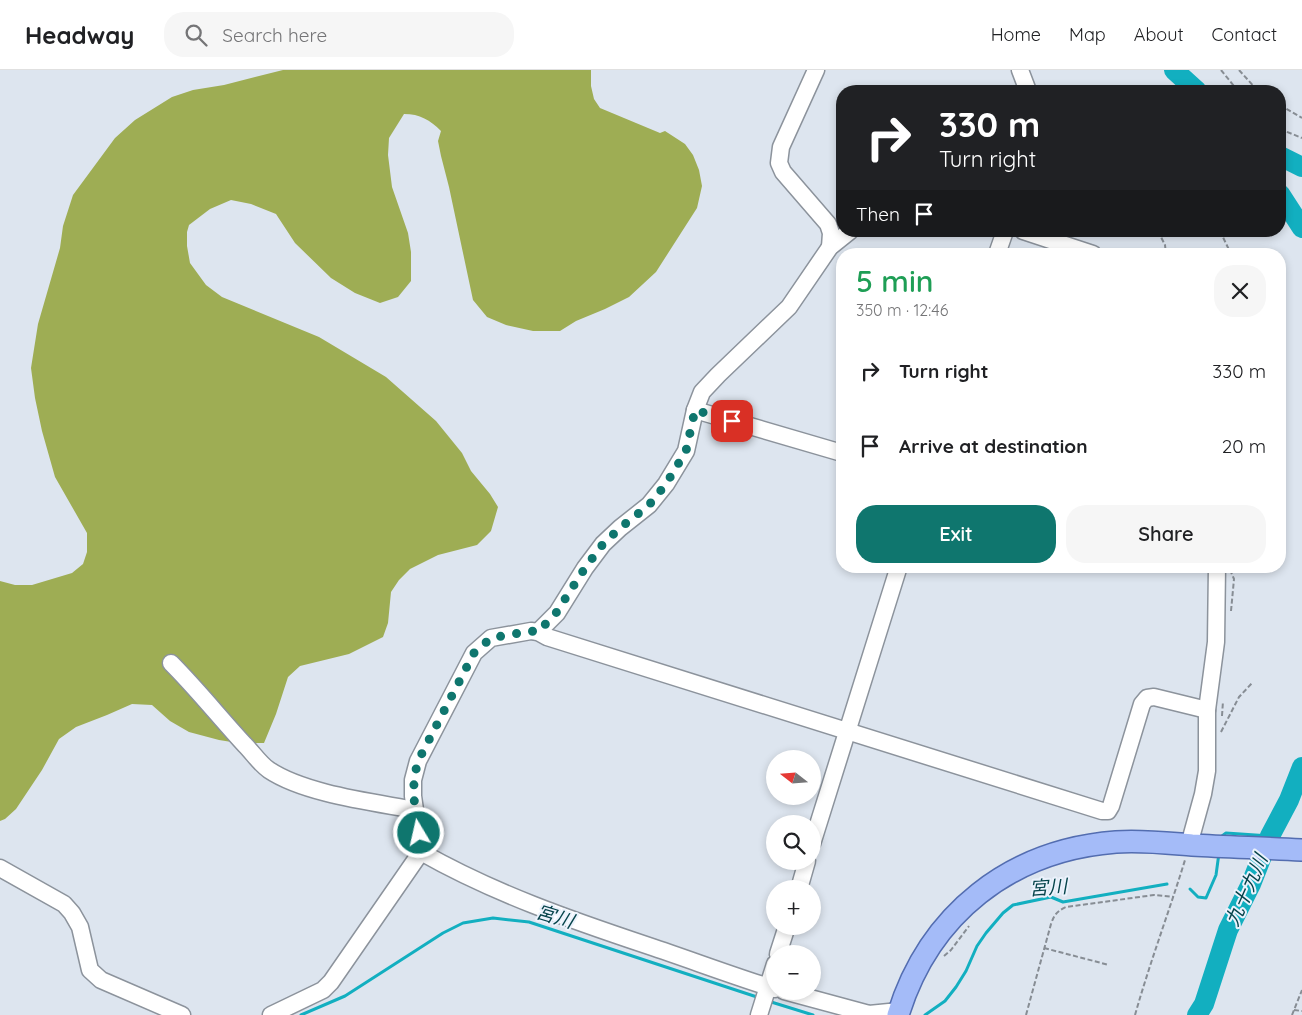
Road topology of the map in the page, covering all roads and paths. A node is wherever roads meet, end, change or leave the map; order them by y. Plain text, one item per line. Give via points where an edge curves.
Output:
1 (816, 70) edge
2 (1020, 70) edge
3 (1221, 70) edge
4 (1239, 70) edge
5 (1024, 85) edge
6 (1233, 85) edge
7 (1253, 85) edge
8 (1286, 109) edge
9 (1302, 118) edge
10 (1286, 131) edge
11 (1302, 138) edge
12 (842, 237) edge
13 (1041, 237) edge
14 (830, 247) junction
15 (1075, 248) edge
16 (695, 410) junction
17 (836, 451) edge
18 (898, 573) edge
19 (1215, 573) edge
20 (538, 632) junction
21 (171, 663) dead end
22 (1253, 682) dead end
23 (1207, 710) junction
24 (848, 731) junction
25 (1220, 733) dead end
26 (415, 810) junction
27 (821, 816) edge
28 (1189, 850) junction
29 (1302, 850) edge
30 (421, 852) junction
31 (0, 868) edge
32 (1174, 897) junction
33 (1044, 948) junction
34 (1109, 966) dead end
35 (766, 988) edge
36 (1302, 990) edge
37 (766, 998) edge
38 (817, 1000) edge
39 (1294, 1010) junction
40 (1302, 1011) edge
41 (760, 1012) edge
42 (898, 1013) edge
43 (182, 1015) edge
44 (271, 1015) edge
45 (1026, 1015) edge
46 (1135, 1015) edge
47 (1292, 1015) edge

1 - 14 street via 782,146 779,163 783,172 828,224
2 - 5 street
3 - 6 path
4 - 7 path
8 - 9 path
10 - 11 path
12 - 14 street
13 - 15 street
14 - 16 street via 789,307 702,392
16 - 17 street
16 - 20 street via 686,451 666,484 649,505 603,544 556,613
18 - 24 street
19 - 23 street via 1216,642
20 - 24 street
20 - 26 street via 491,638 474,653 418,761 412,796
21 - 26 street via 267,769 298,784
22 - 25 path via 1239,697
23 - 24 street via 1154,696 1147,698 1142,704 1108,811
23 - 28 street via 1207,771
24 - 27 street
26 - 30 street
28 - 29 main road
28 - 32 path
28 - 42 main road via 1135,842 1097,844 1053,854 1014,870 975,896 942,929 915,970
30 - 35 street via 508,896
30 - 44 street via 331,982 323,990
31 - 43 street via 68,908 80,927 90,970 101,980
32 - 33 path via 1154,894 1066,907 1054,916
32 - 46 path via 1156,943
33 - 34 path
33 - 45 path
36 - 39 path
37 - 41 street
38 - 42 street via 869,1014
39 - 40 path
39 - 47 path

